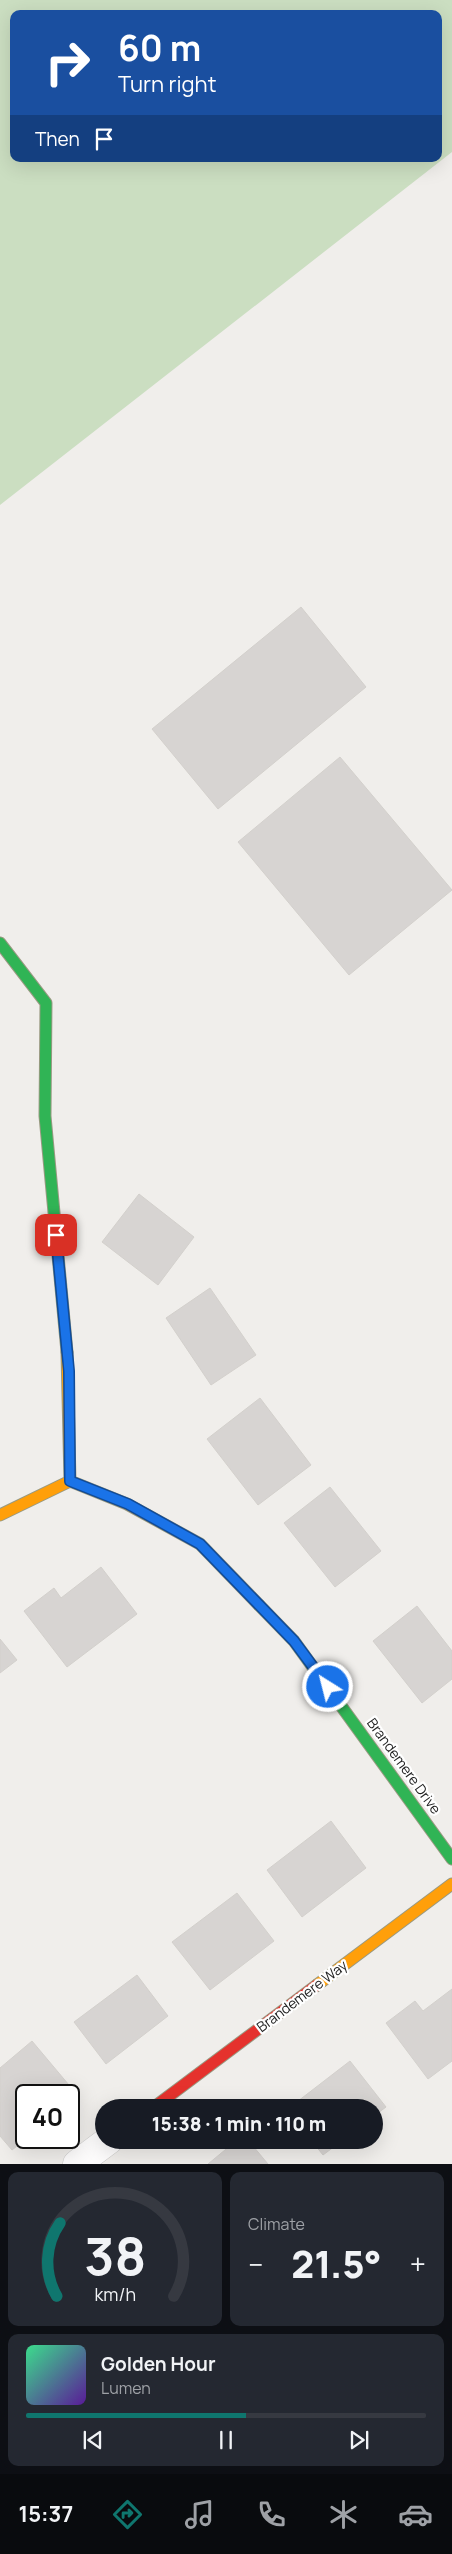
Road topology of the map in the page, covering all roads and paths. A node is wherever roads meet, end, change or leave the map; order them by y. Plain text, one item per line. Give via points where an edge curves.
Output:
1 (0, 943) edge
2 (70, 1481) junction
3 (0, 1515) edge
4 (452, 1859) edge
5 (452, 1884) edge
6 (165, 2099) edge
7 (97, 2149) edge
8 (77, 2164) edge

1 - 2 street via 46,1002 45,1116 69,1371
2 - 3 street
2 - 4 street, Brandemere Drive via 128,1504 200,1544 294,1641
5 - 6 street, Brandemere Way
7 - 8 street

